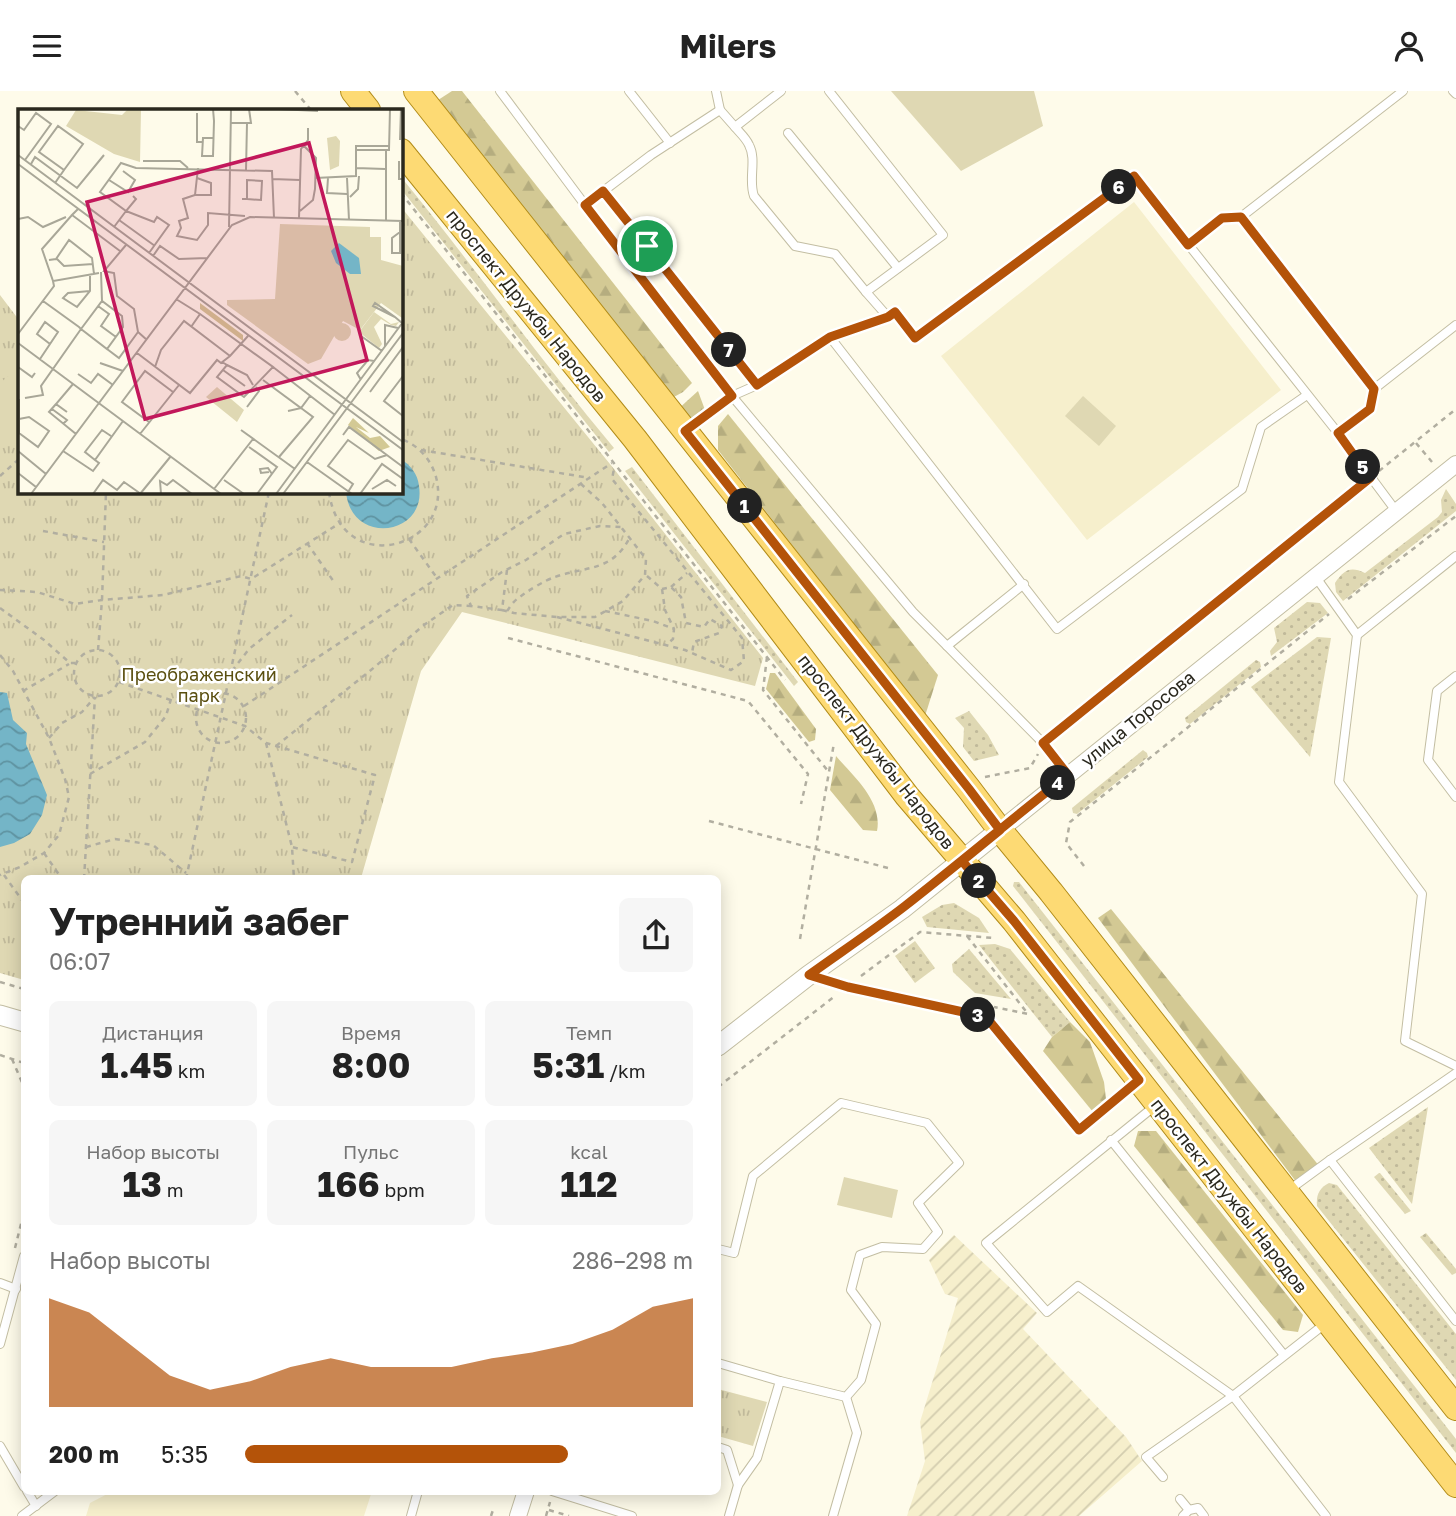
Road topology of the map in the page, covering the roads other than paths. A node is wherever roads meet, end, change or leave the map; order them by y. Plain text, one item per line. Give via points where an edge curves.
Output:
1 (416, 91) edge
2 (500, 91) edge
3 (629, 91) edge
4 (716, 91) edge
5 (781, 91) edge
6 (829, 91) edge
7 (1403, 91) edge
8 (720, 110) junction
9 (734, 127) junction
10 (788, 133) dead end
11 (670, 143) junction
12 (402, 152) edge
13 (585, 205) junction
14 (1241, 217) junction
15 (1188, 245) junction
16 (898, 268) junction
17 (866, 292) junction
18 (888, 317) junction
19 (1456, 325) edge
20 (830, 337) junction
21 (1374, 389) junction
22 (1307, 395) junction
23 (732, 396) junction
24 (685, 431) junction
25 (1338, 433) junction
26 (1456, 464) edge
27 (1396, 511) junction
28 (1456, 556) edge
29 (1315, 576) junction
30 (1024, 584) junction
31 (1357, 635) junction
32 (947, 646) junction
33 (1456, 676) edge
34 (1068, 775) junction
35 (1456, 797) edge
36 (1000, 830) junction
37 (962, 861) junction
38 (809, 975) junction
39 (0, 1015) edge
40 (21, 1021) edge
41 (721, 1044) edge
42 (1456, 1066) edge
43 (1456, 1073) edge
44 (1139, 1080) junction
45 (1157, 1104) junction
46 (1111, 1140) junction
47 (1330, 1160) junction
48 (1286, 1192) junction
49 (721, 1250) edge
50 (21, 1268) edge
51 (0, 1283) edge
52 (16, 1289) junction
53 (1456, 1321) edge
54 (1328, 1322) junction
55 (0, 1344) edge
56 (1284, 1355) junction
57 (721, 1364) edge
58 (780, 1381) junction
59 (1233, 1396) junction
60 (846, 1397) junction
61 (1456, 1408) edge
62 (0, 1447) edge
63 (721, 1448) edge
64 (1163, 1477) dead end
65 (21, 1481) edge
66 (738, 1485) junction
67 (1456, 1485) edge
68 (30, 1495) edge
69 (50, 1495) edge
70 (417, 1495) edge
71 (525, 1495) edge
72 (565, 1495) edge
73 (1180, 1499) dead end
74 (36, 1506) junction
75 (1186, 1513) edge
76 (22, 1516) edge
77 (411, 1516) edge
78 (518, 1516) edge
79 (632, 1516) edge
80 (729, 1516) edge
81 (833, 1516) edge
82 (1204, 1516) edge
83 (1326, 1516) edge

1 - 24 main road
2 - 13 lane
3 - 11 lane
4 - 8 lane
5 - 9 lane
6 - 16 lane via 943,235
7 - 14 lane
8 - 9 lane
8 - 11 lane
9 - 17 lane via 749,145 754,196 795,246 835,254
10 - 16 lane
11 - 13 lane
12 - 37 main road, проспект Дружбы Народов via 635,439 907,796
13 - 23 lane
14 - 15 lane via 1222,218
14 - 21 lane
15 - 18 lane via 1134,176 915,338 895,312
15 - 22 lane
16 - 17 lane
17 - 18 lane
18 - 20 lane
19 - 21 lane
20 - 23 lane
20 - 30 lane
21 - 25 lane via 1370,409
22 - 25 lane
22 - 30 lane via 1261,427 1241,489 1057,629
23 - 24 lane
23 - 32 lane via 913,612
24 - 36 main road
25 - 27 lane
26 - 27 street, улица Торосова
27 - 29 street, улица Торосова
28 - 31 lane
29 - 31 lane
29 - 34 street, улица Торосова
30 - 32 lane
31 - 42 lane via 1339,782 1422,894 1405,1041
32 - 34 lane via 1043,743
33 - 35 lane via 1437,691 1428,760
34 - 36 street, улица Торосова
36 - 37 street, улица Торосова
36 - 48 main road
37 - 38 street, улица Торосова
37 - 44 main road, проспект Дружбы Народов
38 - 41 street, улица Торосова
38 - 44 lane via 986,1017 1079,1130
39 - 40 street
43 - 47 lane
44 - 45 main road, проспект Дружбы Народов
45 - 46 lane
45 - 54 main road, проспект Дружбы Народов
46 - 56 lane
46 - 59 lane via 986,1243 1046,1312 1078,1286
47 - 48 lane
47 - 53 lane
48 - 61 main road
49 - 60 lane via 734,1253 753,1176 841,1103 927,1123 959,1163 918,1203 937,1232 923,1249 882,1247 860,1255 851,1290 876,1324 861,1380
50 - 52 lane
51 - 52 lane
52 - 55 lane
54 - 56 lane
54 - 67 main road, проспект Дружбы Народов
56 - 59 lane
57 - 58 lane
58 - 60 lane
58 - 66 lane via 757,1458
59 - 64 lane via 1146,1457
59 - 83 lane
60 - 81 lane via 857,1433
62 - 65 lane
63 - 66 lane via 727,1450
66 - 80 lane
68 - 74 lane
69 - 74 lane
70 - 77 lane
71 - 78 street
72 - 79 lane
73 - 75 lane
74 - 76 lane
75 - 82 lane via 1198,1508

